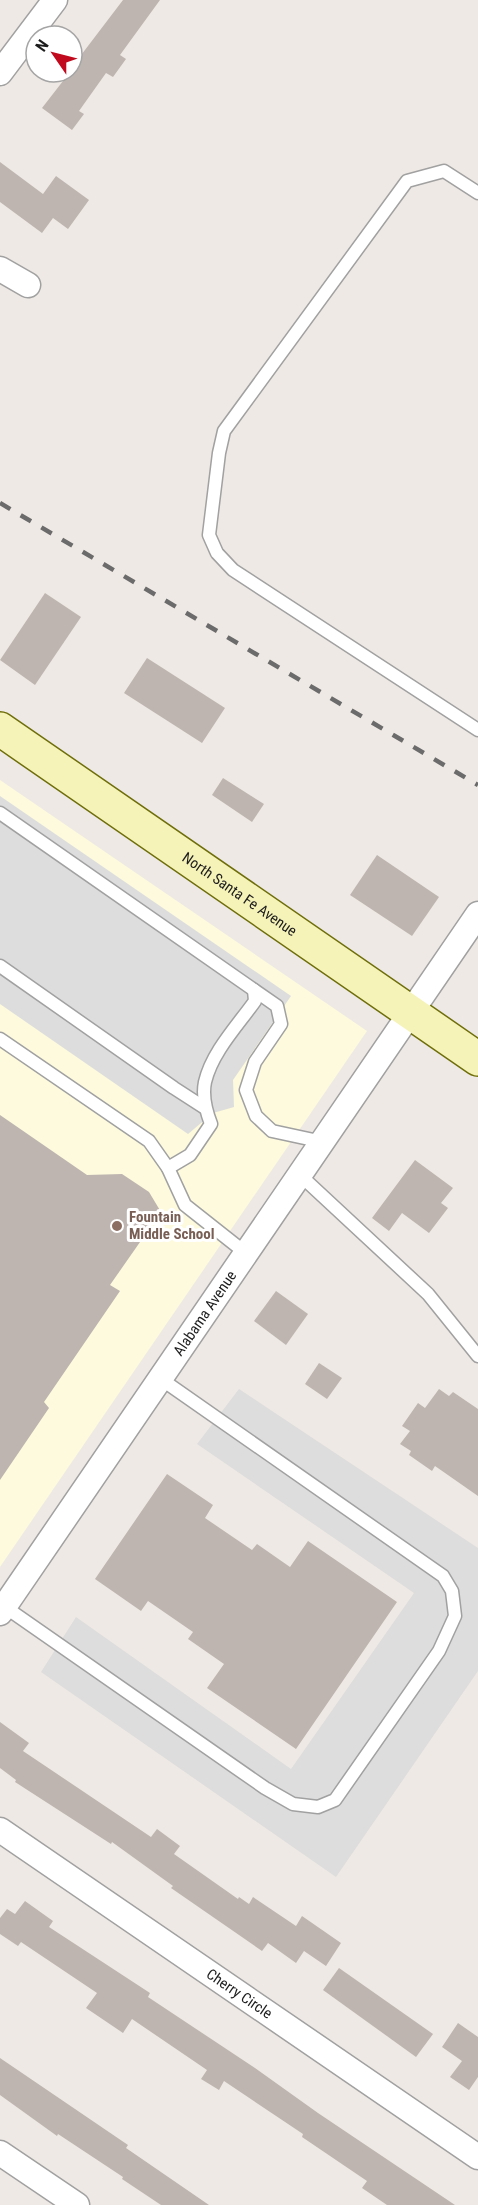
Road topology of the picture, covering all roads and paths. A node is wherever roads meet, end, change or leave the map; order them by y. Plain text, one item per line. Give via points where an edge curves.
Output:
1 (55, 0) edge
2 (0, 73) edge
3 (478, 193) edge
4 (0, 269) edge
5 (28, 285) dead end
6 (0, 729) edge
7 (478, 730) edge
8 (0, 813) edge
9 (478, 915) edge
10 (0, 966) edge
11 (254, 990) junction
12 (412, 1013) junction
13 (0, 1039) edge
14 (478, 1059) edge
15 (205, 1108) junction
16 (323, 1142) junction
17 (168, 1168) junction
18 (300, 1175) junction
19 (247, 1254) junction
20 (478, 1356) edge
21 (161, 1379) junction
22 (2, 1610) edge
23 (0, 1830) edge
24 (0, 2153) edge
25 (478, 2157) edge
26 (77, 2205) edge

1 - 2 street
3 - 7 lane via 444,171 407,181 224,431 209,535 217,553 233,570
4 - 5 street
6 - 12 main road, North Santa Fe Avenue
8 - 11 lane
9 - 12 street, Alabama Avenue
10 - 15 lane
11 - 15 lane via 255,1001 213,1060 204,1083
11 - 16 lane via 277,1006 281,1024 255,1062 246,1090 256,1116 272,1131
12 - 14 main road, North Santa Fe Avenue
12 - 16 street, Alabama Avenue
13 - 17 lane via 149,1140
15 - 17 lane via 211,1124 190,1155
16 - 18 street, Alabama Avenue
17 - 19 lane via 185,1205
18 - 19 street, Alabama Avenue
18 - 20 lane via 428,1294
19 - 21 street, Alabama Avenue
21 - 22 street, Alabama Avenue
21 - 22 lane via 443,1576 452,1591 455,1616 439,1651 335,1800 318,1807 293,1804 265,1788
23 - 25 street, Cherry Circle
24 - 26 street

